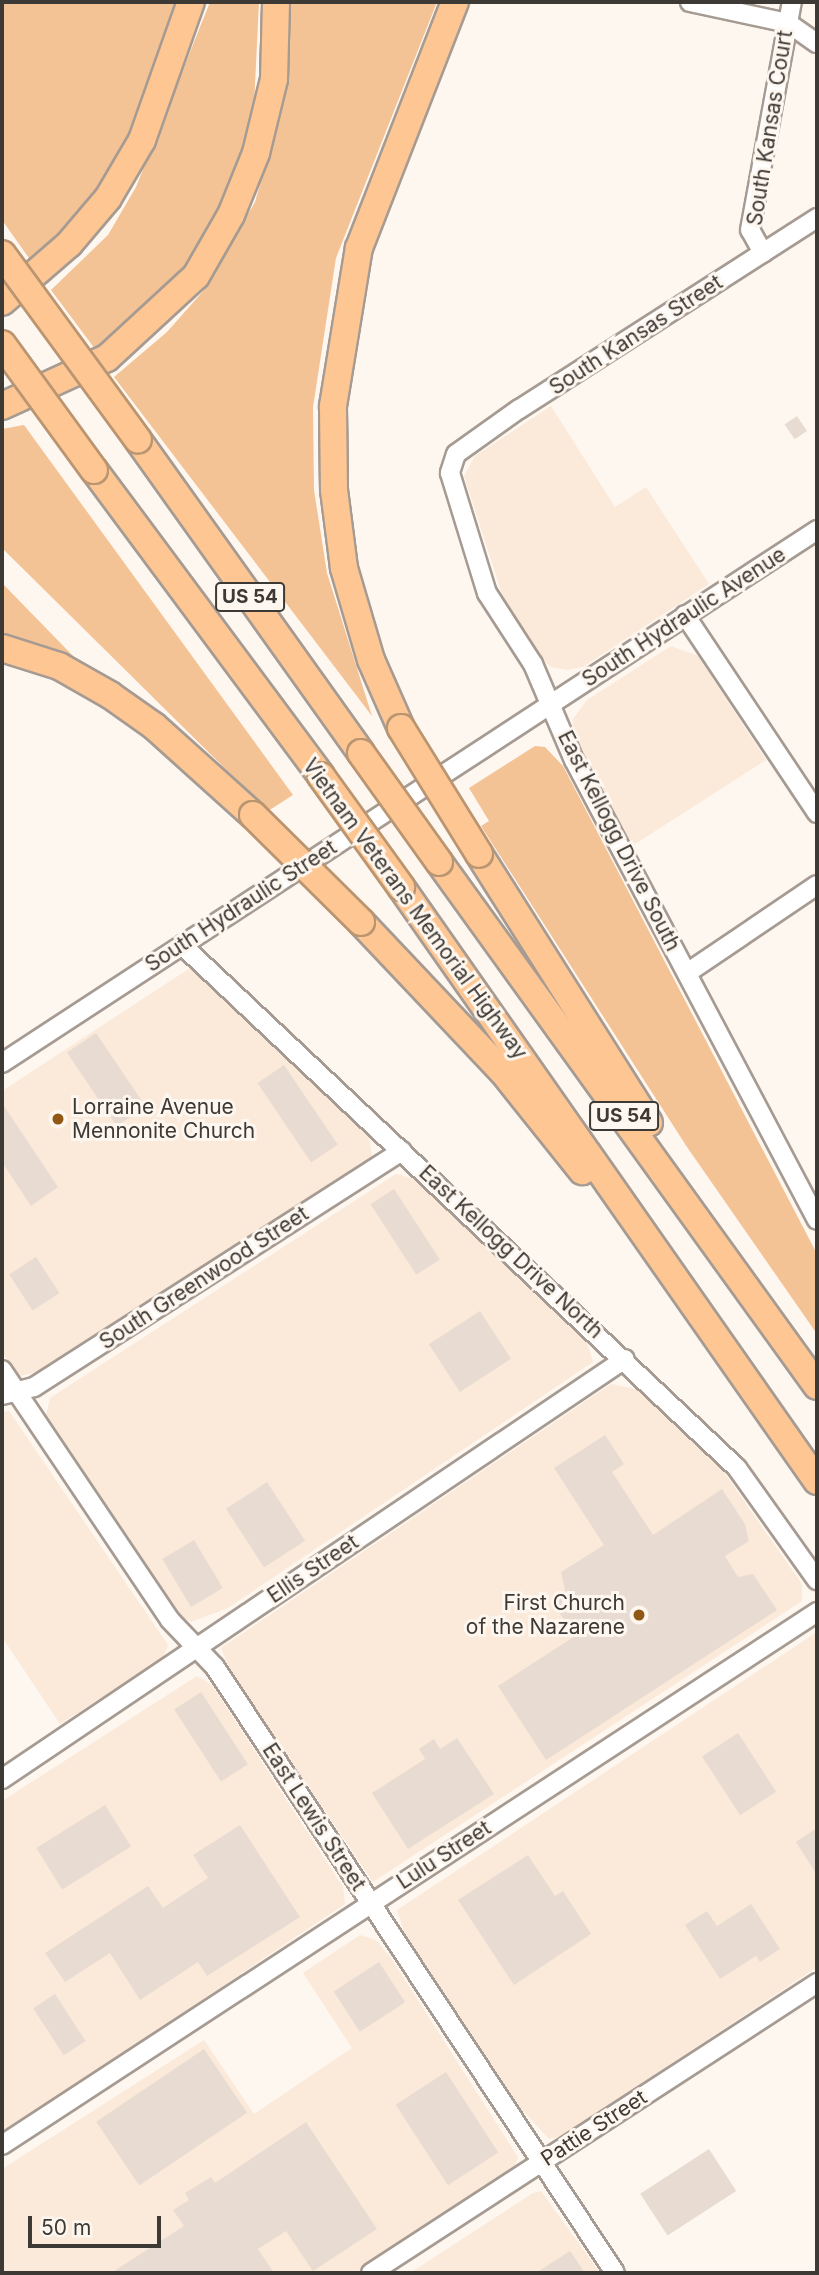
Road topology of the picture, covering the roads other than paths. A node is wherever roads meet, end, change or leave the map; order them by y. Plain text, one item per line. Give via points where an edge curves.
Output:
1 (191, 2) edge
2 (276, 2) edge
3 (690, 2) edge
4 (792, 2) edge
5 (455, 9) edge
6 (788, 23) junction
7 (817, 43) edge
8 (817, 218) edge
9 (763, 253) junction
10 (2, 254) edge
11 (2, 302) edge
12 (2, 344) edge
13 (2, 406) edge
14 (456, 454) joint
15 (817, 530) edge
16 (685, 615) junction
17 (2, 648) edge
18 (550, 704) junction
19 (817, 813) edge
20 (817, 886) edge
21 (182, 944) junction
22 (687, 973) junction
23 (2, 1063) edge
24 (402, 1151) junction
25 (817, 1220) edge
26 (625, 1359) junction
27 (2, 1370) edge
28 (812, 1379) edge
29 (749, 1380) junction
30 (9, 1393) edge
31 (817, 1481) edge
32 (817, 1580) edge
33 (817, 1612) edge
34 (197, 1648) junction
35 (2, 1779) edge
36 (370, 1903) junction
37 (817, 1983) edge
38 (2, 2145) edge
39 (541, 2163) junction
40 (371, 2273) edge
41 (615, 2273) edge

1 - 11 highway via 142,139 108,198 69,244
2 - 13 highway via 274,79 256,153 231,215 196,276 107,359
3 - 6 street
4 - 6 street, South Kansas Court
5 - 28 highway, bridge via 359,248 333,406 334,490 344,568 371,660 401,728
6 - 7 street
6 - 9 street, South Kansas Court via 750,230
8 - 9 street, South Kansas Street
9 - 14 street, South Kansas Street
10 - 28 highway, US 54, bridge
12 - 29 highway, Vietnam Veterans Memorial Highway / US 54, bridge via 321,776
14 - 18 street, East Kellogg Drive South via 450,473 487,593 533,664
15 - 16 street, South Hydraulic Avenue
16 - 18 street, South Hydraulic Avenue
16 - 19 street
17 - 29 highway, bridge via 59,666 110,695 154,726 253,815 503,1072
18 - 21 street, South Hydraulic Street
18 - 22 street, East Kellogg Drive South
20 - 22 street
21 - 23 street, South Hydraulic Street
21 - 24 street, East Kellogg Drive North
22 - 25 street, East Kellogg Drive South
24 - 26 street, East Kellogg Drive North
24 - 30 street, South Greenwood Street via 34,1387
26 - 32 street, East Kellogg Drive North via 737,1468
26 - 34 street, Ellis Street
27 - 30 street, East Lewis Street
29 - 31 highway, Vietnam Veterans Memorial Highway / US 54
30 - 34 street, East Lewis Street via 170,1620
33 - 36 street, Lulu Street
34 - 35 street, Ellis Street
34 - 36 street, East Lewis Street via 215,1667
36 - 38 street, Lulu Street
36 - 39 street, East Lewis Street
37 - 39 street, Pattie Street
39 - 40 street, Pattie Street
39 - 41 street, East Lewis Street

